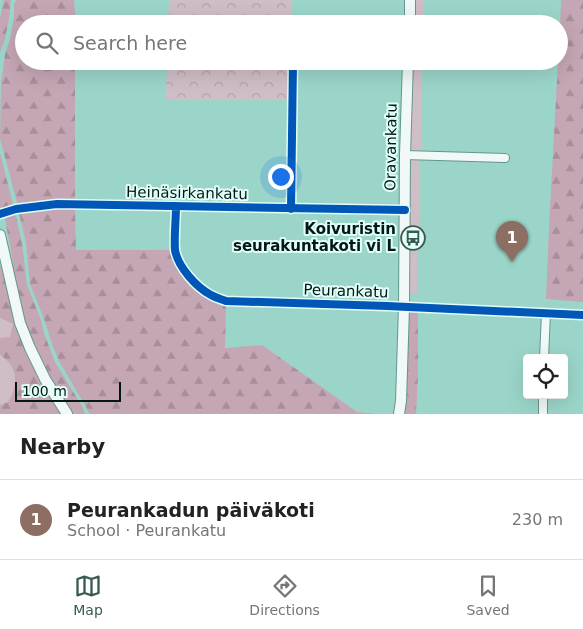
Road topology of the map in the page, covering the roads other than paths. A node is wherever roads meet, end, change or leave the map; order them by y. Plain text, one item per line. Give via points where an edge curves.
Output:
1 (410, 0) edge
2 (410, 15) edge
3 (408, 70) edge
4 (405, 155) junction
5 (505, 158) dead end
6 (176, 206) junction
7 (405, 210) junction
8 (0, 214) edge
9 (0, 235) edge
10 (404, 307) junction
11 (546, 313) junction
12 (583, 315) edge
13 (544, 354) edge
14 (543, 399) edge
15 (67, 414) edge
16 (399, 414) edge
17 (543, 414) edge

1 - 2 street
3 - 4 street, Oravankatu
4 - 5 street
4 - 7 street, Oravankatu
6 - 7 street, Heinäsirkankatu
6 - 8 street, Heinäsirkankatu via 57,204
6 - 10 street, Peurankatu via 175,250 179,260 196,284 215,297 242,302
7 - 10 street, Oravankatu
9 - 15 street via 20,323 45,379
10 - 11 street, Peurankatu
10 - 16 street, Oravankatu
11 - 12 street, Peurankatu
11 - 13 street
14 - 17 street

